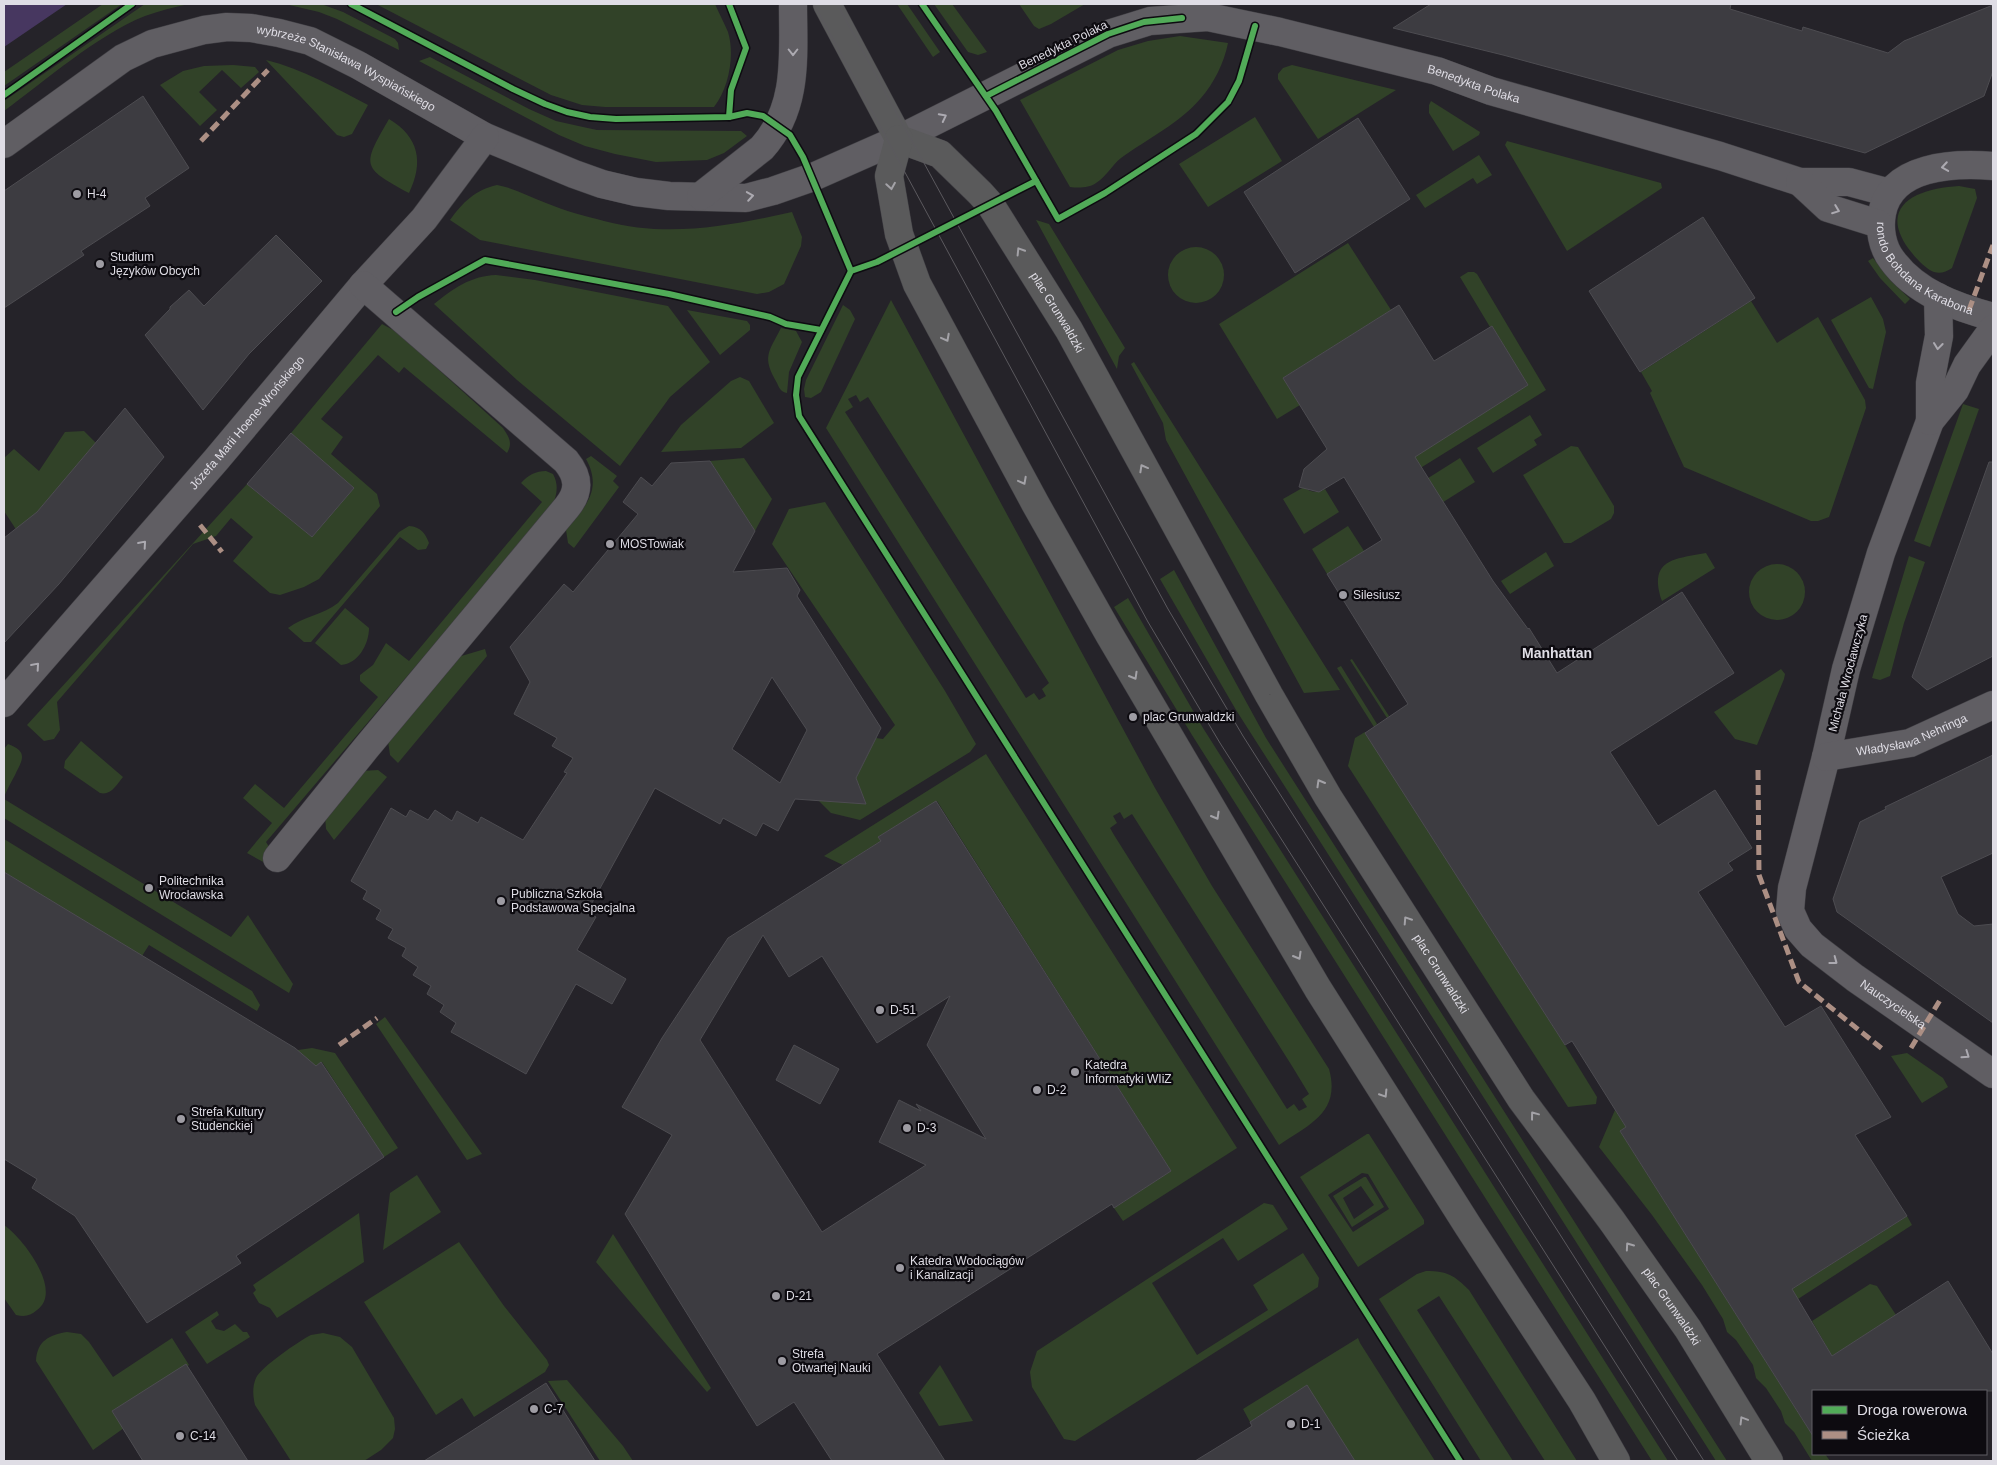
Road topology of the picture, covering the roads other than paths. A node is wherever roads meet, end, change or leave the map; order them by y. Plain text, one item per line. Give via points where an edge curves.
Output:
1 (793, 4) edge
2 (827, 4) edge
3 (485, 136) junction
4 (899, 139) junction
5 (4, 144) edge
6 (1993, 166) edge
7 (1800, 182) junction
8 (1890, 193) junction
9 (701, 196) junction
10 (1880, 224) junction
11 (363, 286) junction
12 (1938, 297) junction
13 (1993, 317) edge
14 (1993, 329) edge
15 (1930, 421) junction
16 (4, 703) edge
17 (1993, 705) edge
18 (1826, 756) junction
19 (277, 858) dead end
20 (1798, 929) joint
21 (1993, 1074) edge
22 (1616, 1461) edge
23 (1769, 1461) edge

1 -> 9 street via 793,76 782,120 762,148
2 - 4 main road
3 - 5 street, wybrzeże Stanisława Wyspiańskiego via 310,41 279,33 227,27 152,44 123,58
3 - 9 street, wybrzeże Stanisława Wyspiańskiego via 602,184 669,196
3 - 11 street, Józefa Marii Hoene-Wrońskiego via 424,219
4 -> 7 street, Benedykta Polaka via 1108,34 1144,22 1208,17 1437,71 1491,91
9 -> 4 street, wybrzeże Stanisława Wyspiańskiego via 746,198 773,191 824,173
4 -> 22 main road via 889,176 903,248 917,284 1030,494 1318,989 1582,1402
23 -> 4 main road, plac Grunwaldzki via 1688,1329 1521,1098 1328,797 1264,687 1069,330 990,204 940,154
6 -> 8 street, rondo Bohdana Karabona via 1970,164 1933,169 1914,175
7 - 8 street, Benedykta Polaka via 1849,182
7 -> 10 street, Benedykta Polaka via 1828,208
8 - 10 street, rondo Bohdana Karabona via 1882,209
10 - 12 street, rondo Bohdana Karabona via 1885,247 1892,260 1918,286
16 -> 11 street, Józefa Marii Hoene-Wrońskiego
11 - 19 street via 566,461 574,472 576,490 574,499
12 - 13 street, rondo Bohdana Karabona
12 -> 15 street, Michała Wrocławczyka via 1939,336 1930,383
14 - 15 street, Michała Wrocławczyka via 1967,365 1955,390
15 - 18 street, Michała Wrocławczyka via 1881,553 1846,669
17 - 18 street, Władysława Nehringa via 1910,743
18 - 20 street, Michała Wrocławczyka via 1792,888 1790,911
20 -> 21 street, Nauczycielska via 1812,945 1849,973

